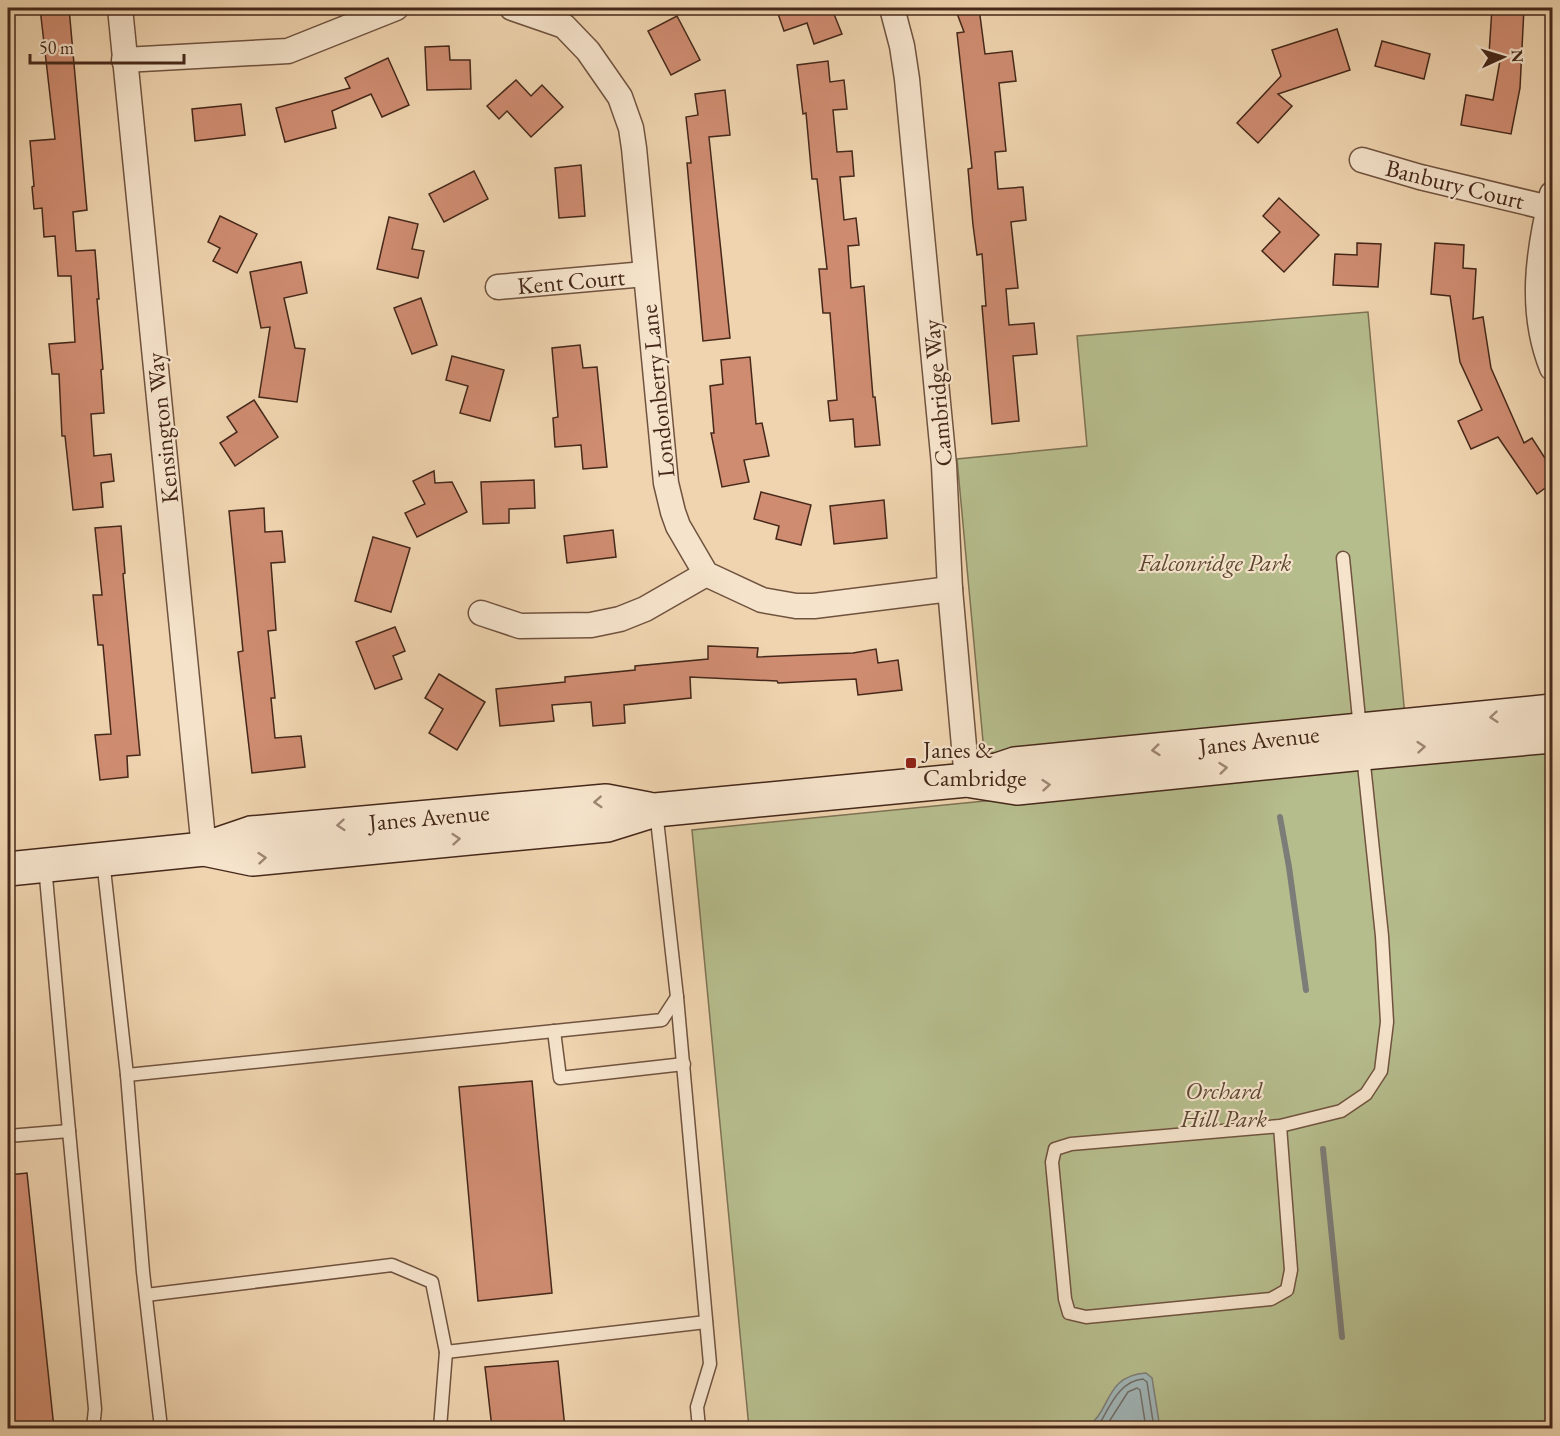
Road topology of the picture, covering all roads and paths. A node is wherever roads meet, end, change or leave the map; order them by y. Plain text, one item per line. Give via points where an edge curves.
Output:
1 (120, 8) edge
2 (396, 8) edge
3 (512, 8) edge
4 (892, 8) edge
5 (124, 60) junction
6 (1362, 160) dead end
7 (1551, 201) edge
8 (645, 274) junction
9 (498, 288) dead end
10 (1552, 368) edge
11 (1342, 558) dead end
12 (706, 574) junction
13 (950, 589) junction
14 (481, 613) dead end
15 (1552, 711) edge
16 (1552, 736) edge
17 (1362, 741) junction
18 (968, 780) junction
19 (656, 810) junction
20 (204, 849) junction
21 (103, 860) junction
22 (45, 866) junction
23 (8, 869) edge
24 (677, 997) junction
25 (554, 1031) junction
26 (684, 1064) junction
27 (127, 1075) junction
28 (1280, 1126) junction
29 (69, 1131) junction
30 (8, 1136) edge
31 (146, 1295) junction
32 (706, 1322) junction
33 (446, 1352) junction
34 (93, 1428) edge
35 (161, 1428) edge
36 (440, 1428) edge
37 (699, 1428) edge

1 - 5 street, Kensington Way
2 - 5 street via 288,51
3 - 8 street, Londonberry Lane via 564,26 588,51 620,97 634,148
4 - 13 street, Cambridge Way via 908,91 944,465
5 - 20 street, Kensington Way
6 - 7 street, Banbury Court via 1420,177
7 - 10 street via 1537,284 1542,337
8 - 9 street, Kent Court
8 - 12 street, Londonberry Lane via 666,483 678,526
11 - 17 lane
12 - 13 street via 762,600 796,606
12 - 14 street via 645,609 591,625 520,626
13 - 18 street, Cambridge Way
15 -> 17 street, Janes Avenue
17 -> 16 street, Janes Avenue
17 - 18 street, Janes Avenue via 1015,764
17 - 28 lane via 1384,957 1387,1022 1381,1071 1366,1094 1341,1111
18 - 19 street, Janes Avenue
19 - 20 street, Janes Avenue via 606,801 250,833
19 - 24 lane
20 - 21 street, Janes Avenue
21 - 22 street, Janes Avenue
21 - 27 lane
22 - 23 street, Janes Avenue
22 - 29 lane
24 - 25 lane via 662,1020
24 - 26 lane
25 - 26 lane via 560,1078
25 - 27 lane
26 - 32 lane
27 - 31 lane
28 - 28 lane via 1071,1144 1055,1149 1052,1162 1069,1313 1086,1317 1270,1299 1287,1290 1291,1270
29 - 30 lane
29 - 34 lane via 95,1409
31 - 33 lane via 392,1265 432,1282
31 - 35 lane
32 - 33 lane
32 - 37 lane via 710,1364 697,1407
33 - 36 lane

